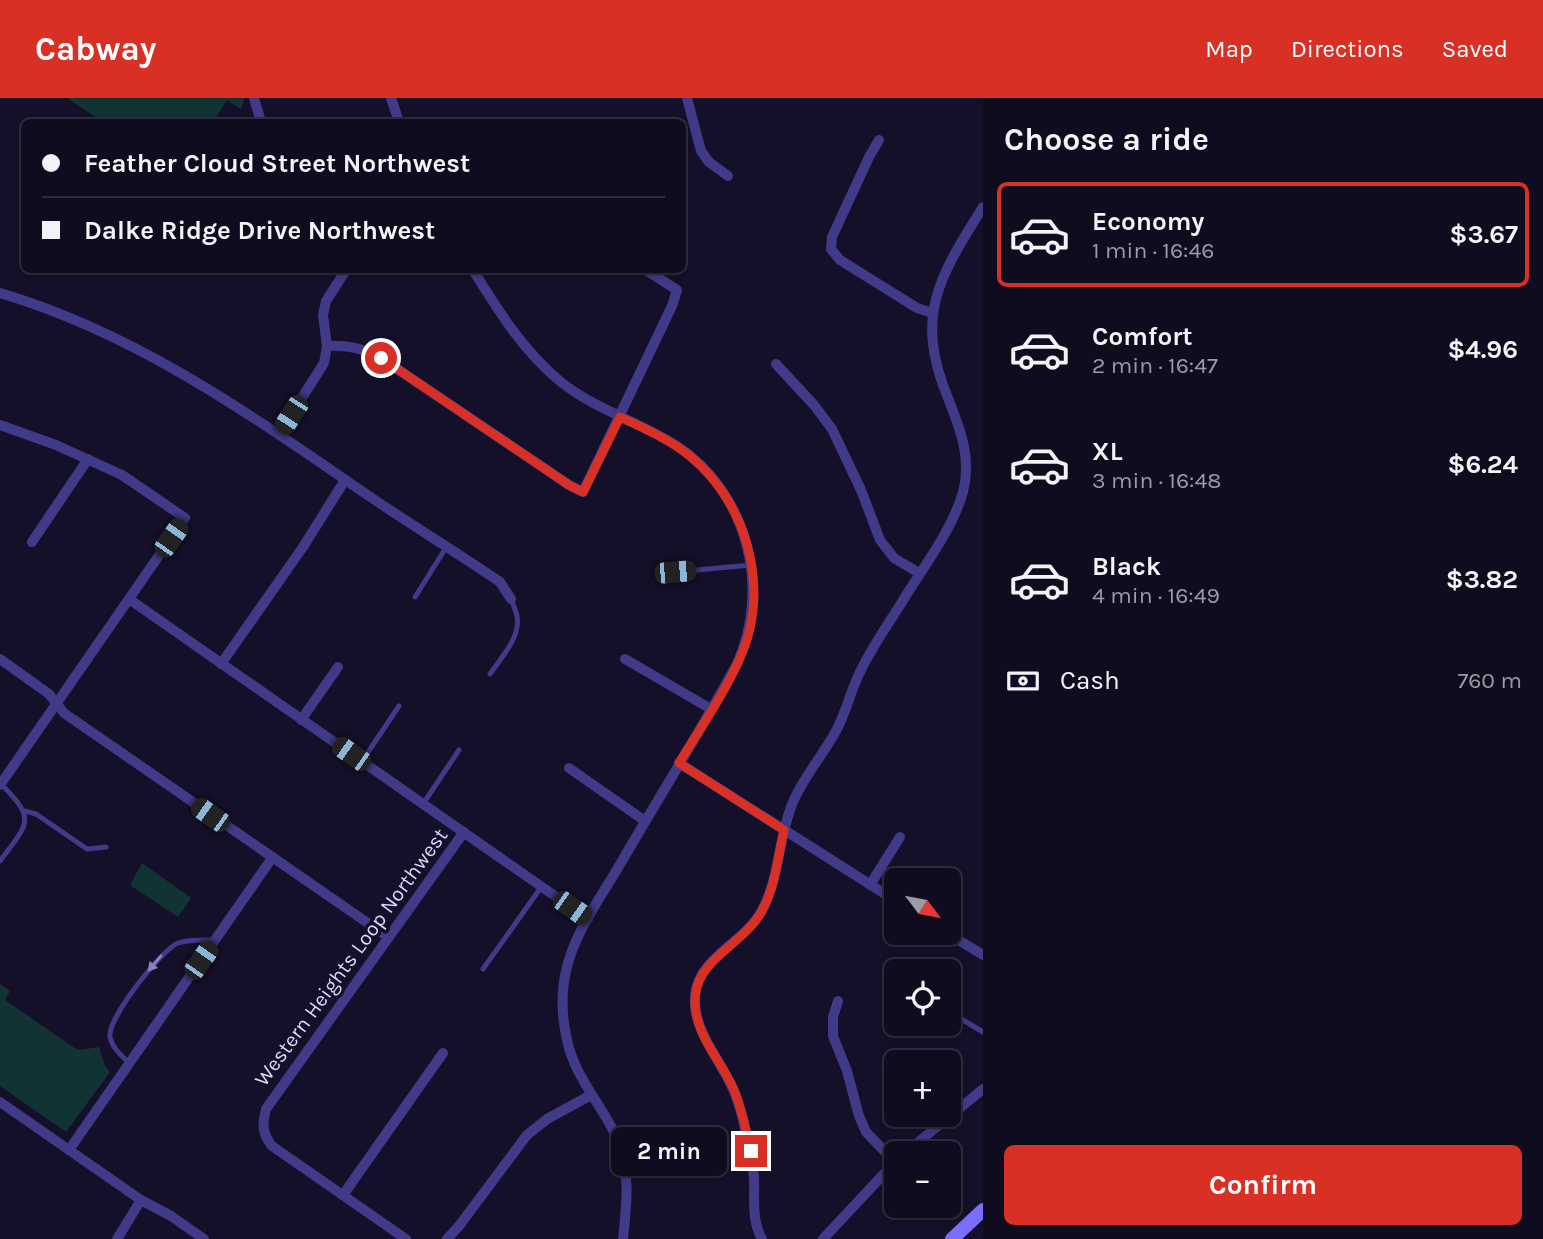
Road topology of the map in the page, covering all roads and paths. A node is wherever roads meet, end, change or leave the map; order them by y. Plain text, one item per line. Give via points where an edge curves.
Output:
1 (254, 98) edge
2 (391, 98) edge
3 (687, 98) edge
4 (260, 119) edge
5 (398, 119) edge
6 (879, 140) dead end
7 (728, 176) dead end
8 (983, 207) edge
9 (344, 273) edge
10 (475, 273) edge
11 (651, 273) edge
12 (0, 293) edge
13 (932, 313) junction
14 (327, 346) junction
15 (776, 364) dead end
16 (620, 417) junction
17 (0, 425) edge
18 (278, 434) junction
19 (88, 459) junction
20 (345, 480) junction
21 (32, 542) dead end
22 (447, 546) junction
23 (751, 565) junction
24 (675, 572) dead end
25 (919, 573) junction
26 (415, 597) dead end
27 (129, 599) junction
28 (511, 599) joint
29 (0, 659) edge
30 (625, 659) dead end
31 (221, 664) junction
32 (338, 667) dead end
33 (491, 674) dead end
34 (57, 704) junction
35 (399, 706) dead end
36 (711, 709) junction
37 (301, 720) junction
38 (459, 750) dead end
39 (362, 762) junction
40 (679, 763) junction
41 (569, 768) dead end
42 (0, 785) edge
43 (423, 804) junction
44 (25, 811) junction
45 (645, 821) junction
46 (784, 830) junction
47 (464, 832) junction
48 (900, 837) dead end
49 (106, 847) dead end
50 (272, 858) junction
51 (0, 861) edge
52 (870, 885) junction
53 (542, 887) junction
54 (884, 894) edge
55 (588, 919) junction
56 (388, 937) junction
57 (215, 940) junction
58 (961, 942) edge
59 (983, 956) edge
60 (483, 969) dead end
61 (838, 1001) dead end
62 (961, 1019) edge
63 (983, 1032) edge
64 (443, 1053) dead end
65 (130, 1063) junction
66 (983, 1089) edge
67 (591, 1095) junction
68 (0, 1102) edge
69 (920, 1141) edge
70 (69, 1150) junction
71 (884, 1151) edge
72 (884, 1174) edge
73 (343, 1195) junction
74 (141, 1200) junction
75 (983, 1210) edge
76 (117, 1239) edge
77 (204, 1239) edge
78 (406, 1239) edge
79 (447, 1239) edge
80 (623, 1239) edge
81 (762, 1239) edge
82 (823, 1239) edge
83 (952, 1239) edge

1 - 4 street
2 - 5 street
3 - 7 street via 701,151
6 - 13 street via 832,237 831,248 840,260
8 - 13 street via 950,259
9 - 14 street via 326,301
10 - 16 street via 533,357 578,395
11 - 16 street via 677,290
12 - 18 street via 41,305 116,338 187,375
13 - 25 street via 936,365 967,460 963,491 952,519
14 - 16 street via 362,348 381,358 583,492
14 - 18 street via 324,363
15 - 25 street via 832,429 880,540 894,558
16 - 23 street via 679,448 705,469 735,513
17 - 19 street
18 - 20 street
19 - 21 street
19 - 27 street via 135,483 185,518
20 - 22 street
20 - 31 street
22 - 26 lane
22 - 28 street via 500,582
23 - 24 lane
23 - 36 street via 753,602 744,648
25 - 46 street via 861,669 840,723 793,802
27 - 31 street
27 - 34 street
28 - 33 lane via 518,617 516,632
29 - 34 street
30 - 36 street
31 - 37 street
32 - 37 street
34 - 42 street
34 - 50 street
35 - 39 lane
36 - 40 street
37 - 39 street
38 - 43 lane
39 - 43 street
40 - 45 street
40 - 46 street
41 - 45 street
42 - 44 lane
43 - 47 street
44 - 49 lane via 87,849
44 - 51 lane via 22,830
45 - 55 street
46 - 52 street
46 - 81 street via 771,893 761,913 708,965 695,995 702,1032 734,1091 746,1129 753,1209
47 - 53 street
47 - 56 street, Western Heights Loop Northwest
48 - 52 street
50 - 56 street
50 - 57 street
52 - 54 street
53 - 55 street
53 - 60 lane
55 - 67 street via 566,970 564,1019 573,1059
56 - 73 street, Western Heights Loop Northwest via 266,1109 262,1124 272,1146
57 - 65 street
57 -> 65 lane via 180,942 167,949 119,1013 110,1037
58 - 59 street
61 - 71 street via 833,1036 866,1132
62 - 63 lane
64 - 73 street
65 - 70 street
66 - 69 street
67 - 79 street via 527,1135
67 - 80 street via 615,1134 625,1166 628,1195
68 - 70 street
70 - 74 street
72 - 82 street
73 - 78 street, Western Heights Loop Northwest
74 - 76 street
74 - 77 street
75 - 83 main road

